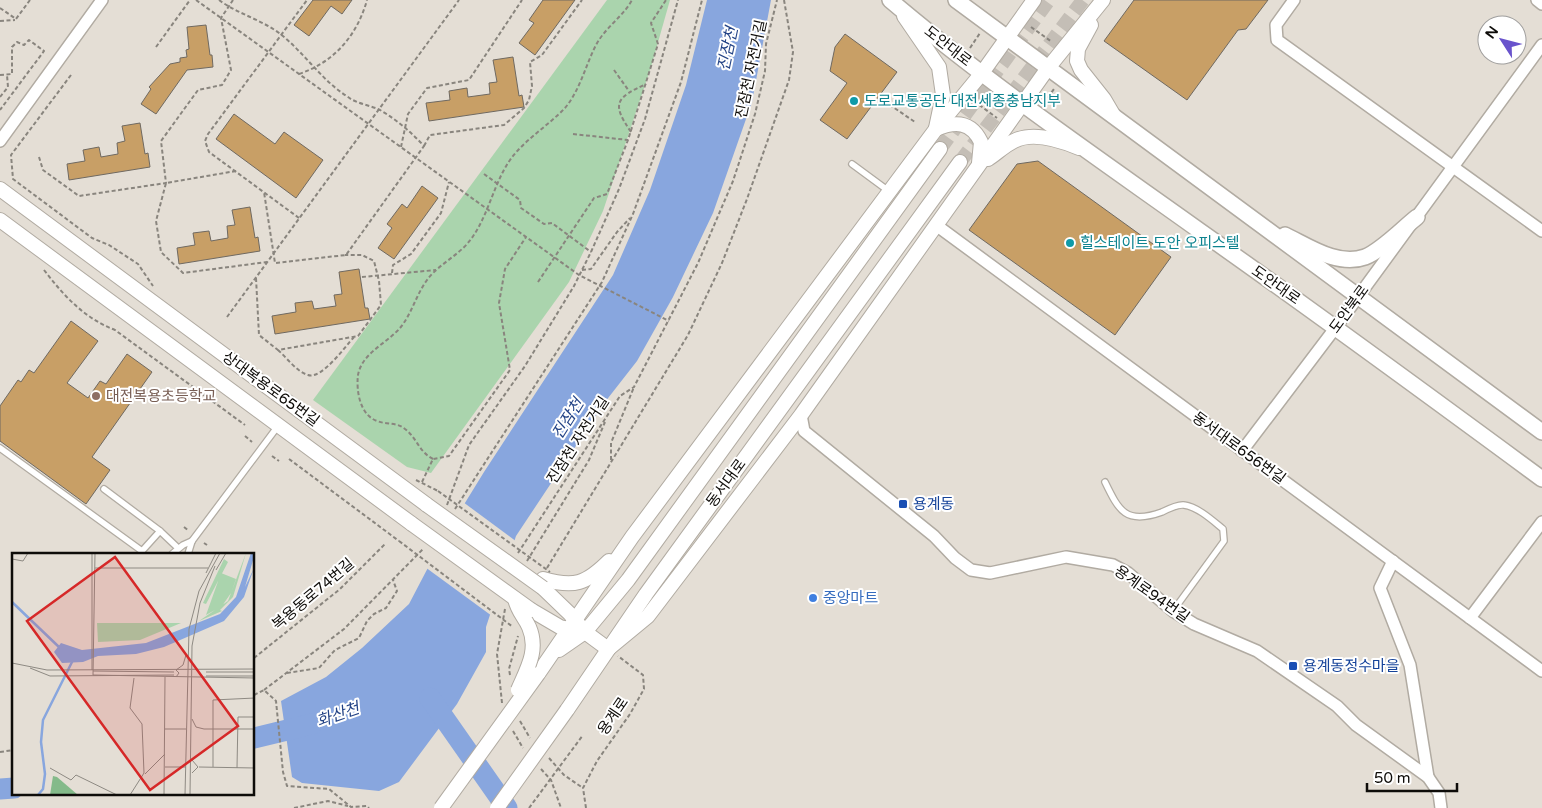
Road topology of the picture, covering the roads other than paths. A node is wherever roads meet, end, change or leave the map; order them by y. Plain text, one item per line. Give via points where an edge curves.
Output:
1 (102, 0) edge
2 (956, 0) edge
3 (1034, 0) edge
4 (1104, 0) edge
5 (1294, 0) edge
6 (1537, 0) edge
7 (893, 3) edge
8 (1542, 4) edge
9 (1008, 38) junction
10 (1542, 45) edge
11 (1048, 68) junction
12 (982, 73) junction
13 (1023, 103) junction
14 (1115, 119) junction
15 (936, 129) junction
16 (0, 141) edge
17 (940, 149) tunnel mouth
18 (1093, 155) junction
19 (960, 162) tunnel mouth
20 (852, 164) dead end
21 (1454, 166) junction
22 (978, 167) junction
23 (0, 190) edge
24 (890, 192) junction
25 (1417, 217) junction
26 (1251, 219) junction
27 (0, 220) edge
28 (936, 225) junction
29 (1542, 231) edge
30 (1358, 297) junction
31 (1336, 327) junction
32 (801, 415) junction
33 (1535, 424) edge
34 (278, 426) junction
35 (1542, 432) edge
36 (0, 448) edge
37 (1242, 451) junction
38 (1542, 479) edge
39 (1105, 482) dead end
40 (104, 489) dead end
41 (1542, 522) edge
42 (160, 530) junction
43 (632, 537) junction
44 (192, 541) junction
45 (178, 548) junction
46 (173, 553) edge
47 (188, 553) edge
48 (1393, 561) junction
49 (539, 577) junction
50 (511, 600) junction
51 (1173, 610) junction
52 (1470, 618) junction
53 (572, 625) junction
54 (585, 632) junction
55 (608, 649) junction
56 (552, 654) junction
57 (1542, 671) edge
58 (511, 713) junction
59 (1428, 777) junction
60 (441, 808) edge
61 (497, 808) edge
62 (1441, 808) edge

1 - 16 street
2 - 9 main road
3 - 9 street
4 - 11 street
4 - 14 street via 1078,49 1077,61
5 - 21 street via 1276,25 1278,40
6 - 8 street
7 - 12 main road, 도안대로
7 - 15 street via 939,66 943,95
9 - 11 main road
9 - 12 street
10 - 21 street, 도안북로
11 - 13 street
11 - 14 main road
12 - 13 main road, 도안대로
12 - 15 street
13 - 18 main road, 도안대로
13 - 22 street
14 - 26 main road
15 - 22 street via 958,123 972,129 981,142
15 - 24 street
17 - 54 street, 동서대로 via 628,580
18 - 22 street via 1071,145 1036,136 1014,140
18 - 31 main road, 도안대로
19 - 55 street, 동서대로
20 - 24 lane
21 - 25 street, 도안북로
21 - 29 street
22 - 28 street
23 - 49 street, 상대복용로65번길, bridge via 427,505
24 - 43 street
25 - 26 main road via 1366,257 1348,260 1330,256
25 - 30 street, 도안북로
26 - 30 main road
27 - 34 street, 상대복용로65번길
28 - 32 street
28 - 37 street, 동서대로656번길
30 - 31 street, 도안북로
30 - 33 main road
31 - 37 street, 도안북로
31 - 38 main road, 도안대로
32 - 51 street, 용계로94번길 via 804,431 934,536 970,570 990,573 1066,557 1094,561 1113,565 1128,573
32 - 55 street via 648,616
33 - 35 main road
34 - 44 lane
34 - 50 street, 상대복용로65번길, bridge
36 - 42 lane via 142,551
37 - 48 street, 동서대로656번길
39 - 51 lane via 1123,514 1156,514 1182,505 1193,508 1223,529 1224,541
40 - 42 lane
41 - 52 street
42 - 45 lane
43 - 49 street via 600,570 579,583 557,583
43 - 53 street
44 - 45 lane
44 - 47 lane
45 - 46 lane
48 - 52 street, 동서대로656번길
48 - 59 street via 1380,588 1410,665
49 - 53 street, 상대복용로65번길
50 - 53 street, 상대복용로65번길, bridge
50 - 58 street, bridge via 529,627 533,653
51 - 59 street, 용계로94번길 via 1194,624 1257,651 1337,706 1356,725
52 - 57 street, 동서대로656번길
53 - 54 street, 상대복용로65번길
53 - 56 street
54 - 55 street, 상대복용로65번길
54 - 56 street, 동서대로
55 - 61 street, 동서대로, bridge
56 - 58 street, bridge
58 - 60 street, bridge
59 - 62 street, 용계로94번길 via 1438,793

